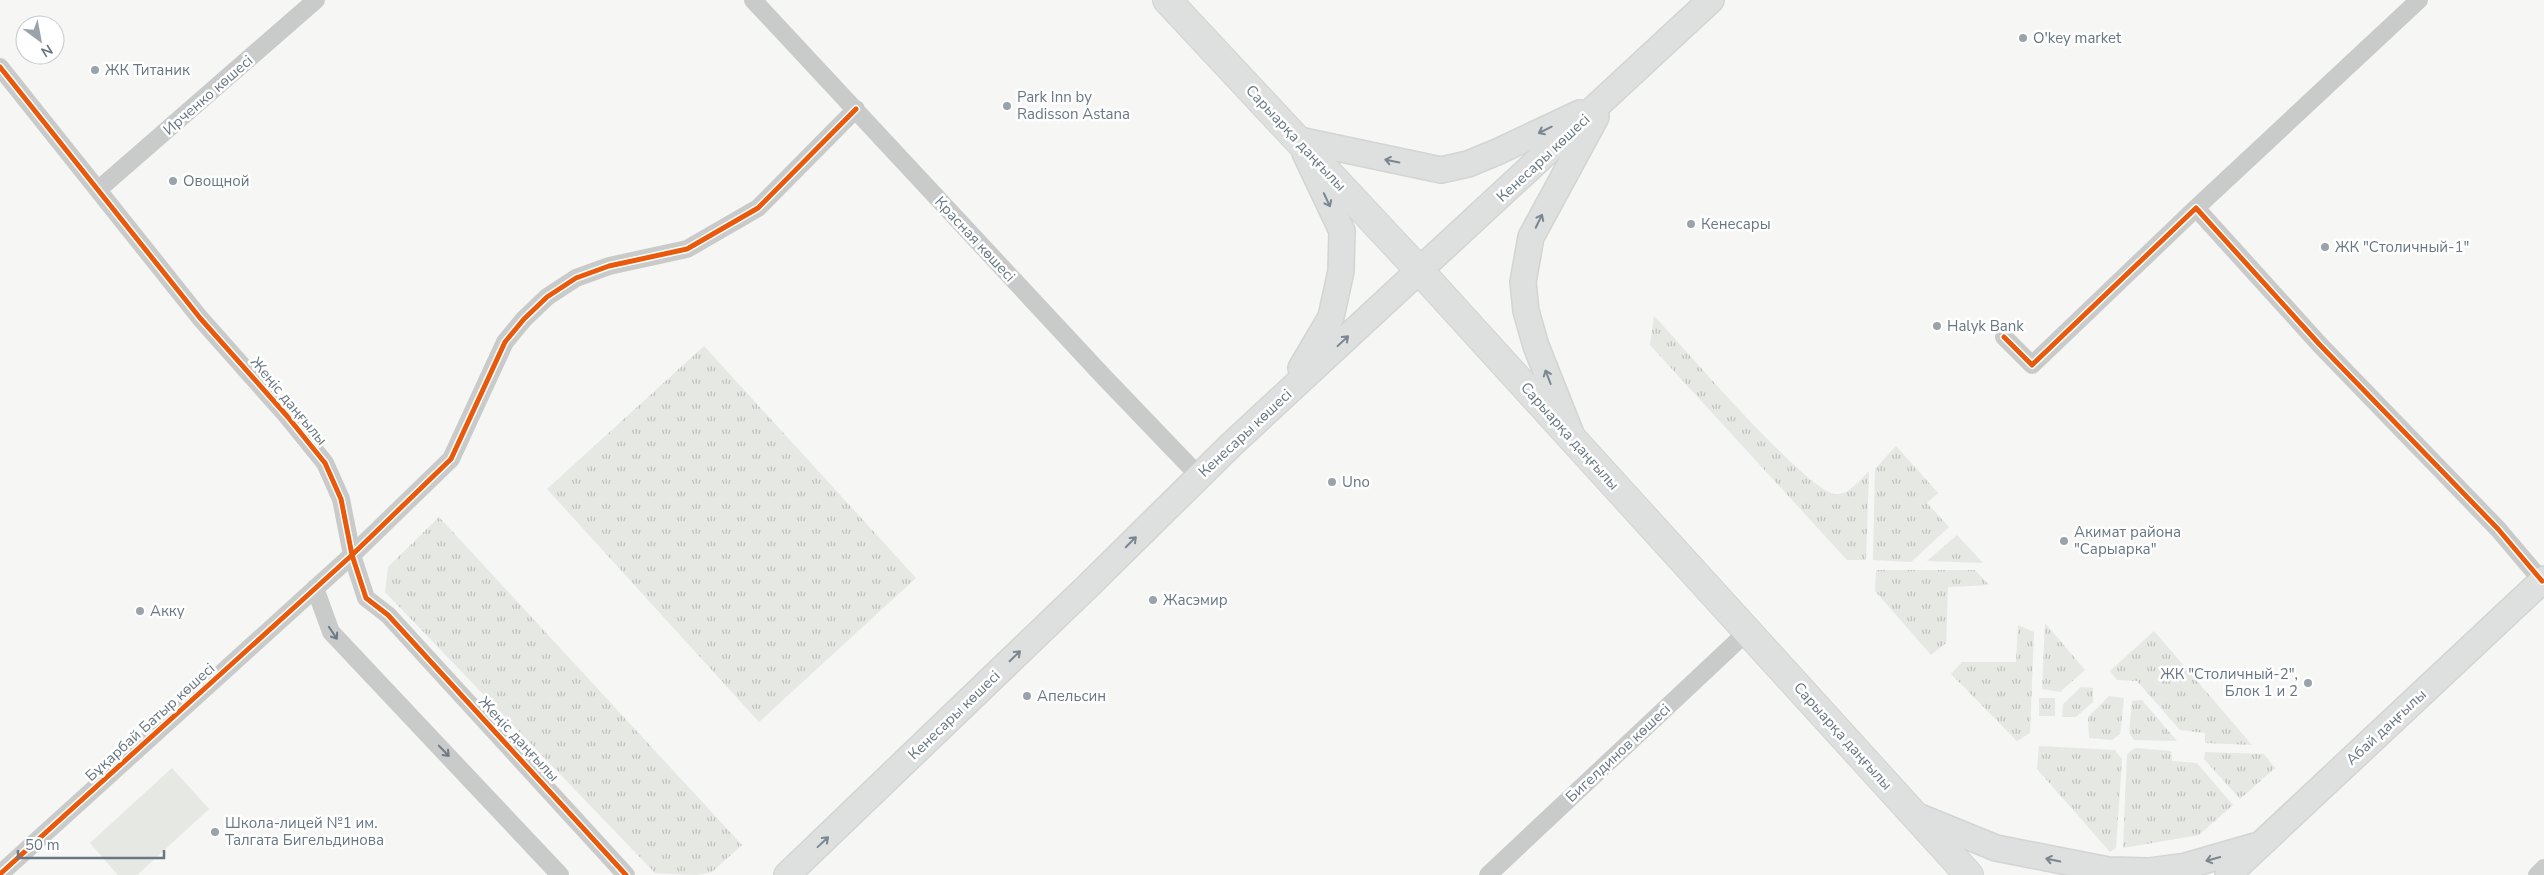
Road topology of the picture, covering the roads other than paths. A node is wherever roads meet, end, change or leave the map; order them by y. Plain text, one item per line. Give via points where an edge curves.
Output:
1 (316, 0) edge
2 (753, 0) edge
3 (1168, 0) edge
4 (1712, 0) edge
5 (2419, 0) edge
6 (0, 68) edge
7 (1605, 101) junction
8 (856, 109) junction
9 (1299, 140) junction
10 (99, 189) junction
11 (2196, 208) junction
12 (1419, 270) junction
13 (2004, 337) dead end
14 (1282, 398) junction
15 (1573, 439) junction
16 (1199, 476) junction
17 (352, 555) junction
18 (2543, 580) edge
19 (315, 588) junction
20 (1748, 631) junction
21 (1915, 815) junction
22 (2260, 845) junction
23 (2544, 868) edge
24 (2232, 872) edge
25 (1966, 873) edge
26 (0, 874) edge
27 (560, 875) edge
28 (626, 875) edge
29 (787, 875) edge
30 (1488, 875) edge
31 (2537, 875) edge

1 - 10 street, Ирченко көшесі
2 - 8 street, Красная көшесі
3 - 9 main road, Сарыарқа даңғылы
4 - 7 street, Кенесары көшесі
5 - 11 street
6 - 10 street, Жеңіс даңғылы
7 -> 9 street via 1497,152 1441,170
7 - 12 street, Кенесары көшесі
15 -> 7 street via 1536,346 1526,311 1523,282 1531,237
8 - 16 street, Красная көшесі
8 - 17 street, Бұқарбай Батыр көшесі via 758,208 687,249 609,266 576,278 547,297 505,342 451,458
9 - 12 main road, Сарыарқа даңғылы
9 -> 14 street via 1342,231 1341,271 1331,317
10 - 17 street, Жеңіс даңғылы via 200,318 287,416 324,464 341,498
11 - 13 street via 2032,365
11 - 18 street via 2320,345
14 -> 12 street, Кенесары көшесі
12 - 15 main road, Сарыарқа даңғылы
14 - 16 street, Кенесары көшесі
15 - 20 main road, Сарыарқа даңғылы
29 -> 16 street, Кенесары көшесі
17 - 19 street, Бұқарбай Батыр көшесі
17 - 28 street, Жеңіс даңғылы via 366,598 388,615
18 - 22 street, Абай даңғылы
19 - 26 street, Бұқарбай Батыр көшесі
19 -> 27 street via 331,632
20 - 21 main road, Сарыарқа даңғылы
20 - 30 street, Бигелдинов көшесі
22 -> 21 street via 2186,866 2149,871 2108,870 1996,848
21 - 25 main road, Сарыарқа даңғылы
22 - 24 street, Абай даңғылы
23 - 31 street

